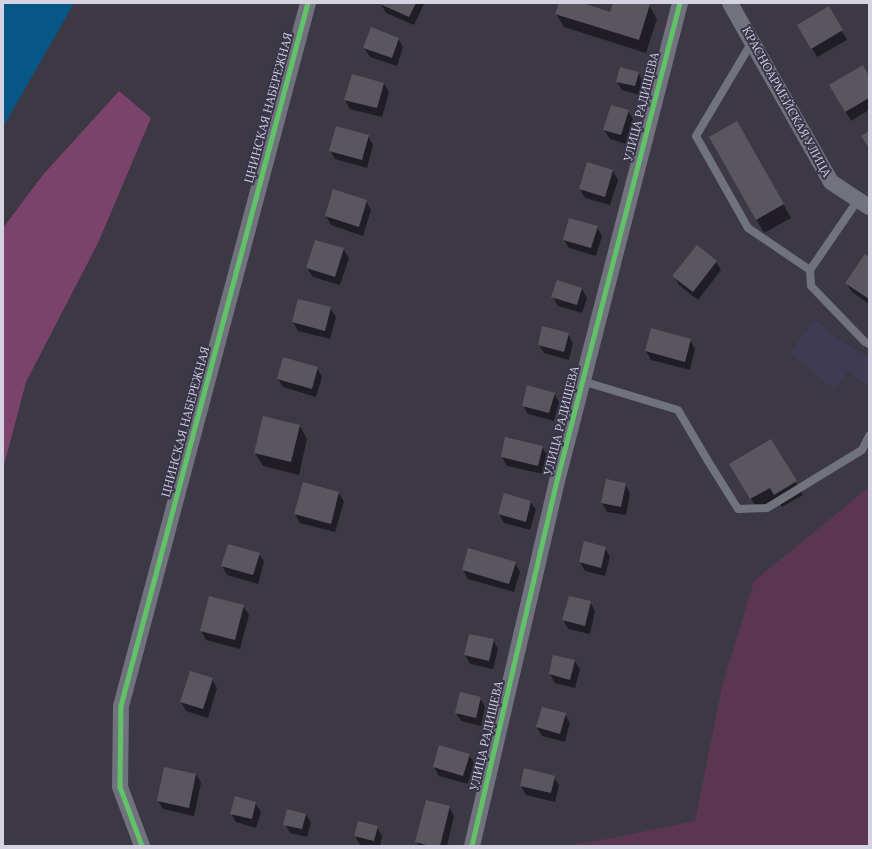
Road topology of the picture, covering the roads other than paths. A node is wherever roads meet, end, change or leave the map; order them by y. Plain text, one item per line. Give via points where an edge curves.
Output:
1 (308, 3) edge
2 (680, 3) edge
3 (730, 3) edge
4 (752, 42) junction
5 (863, 203) edge
6 (810, 270) junction
7 (869, 344) edge
8 (582, 381) junction
9 (869, 436) edge
10 (142, 846) edge
11 (472, 846) edge

1 - 10 street, ЦНИНСКАЯ НАБЕРЕЖНАЯ via 121,706 120,787
2 - 8 street, УЛИЦА РАДИЩЕВА
3 - 4 street, КРАСНОАРМЕЙСКАЯ УЛИЦА
4 - 5 street, КРАСНОАРМЕЙСКАЯ УЛИЦА via 831,182
4 - 6 lane via 696,136 748,228
5 - 6 lane
6 - 7 lane via 811,286
8 - 9 lane via 678,410 738,509 767,508 862,450
8 - 11 street, УЛИЦА РАДИЩЕВА

